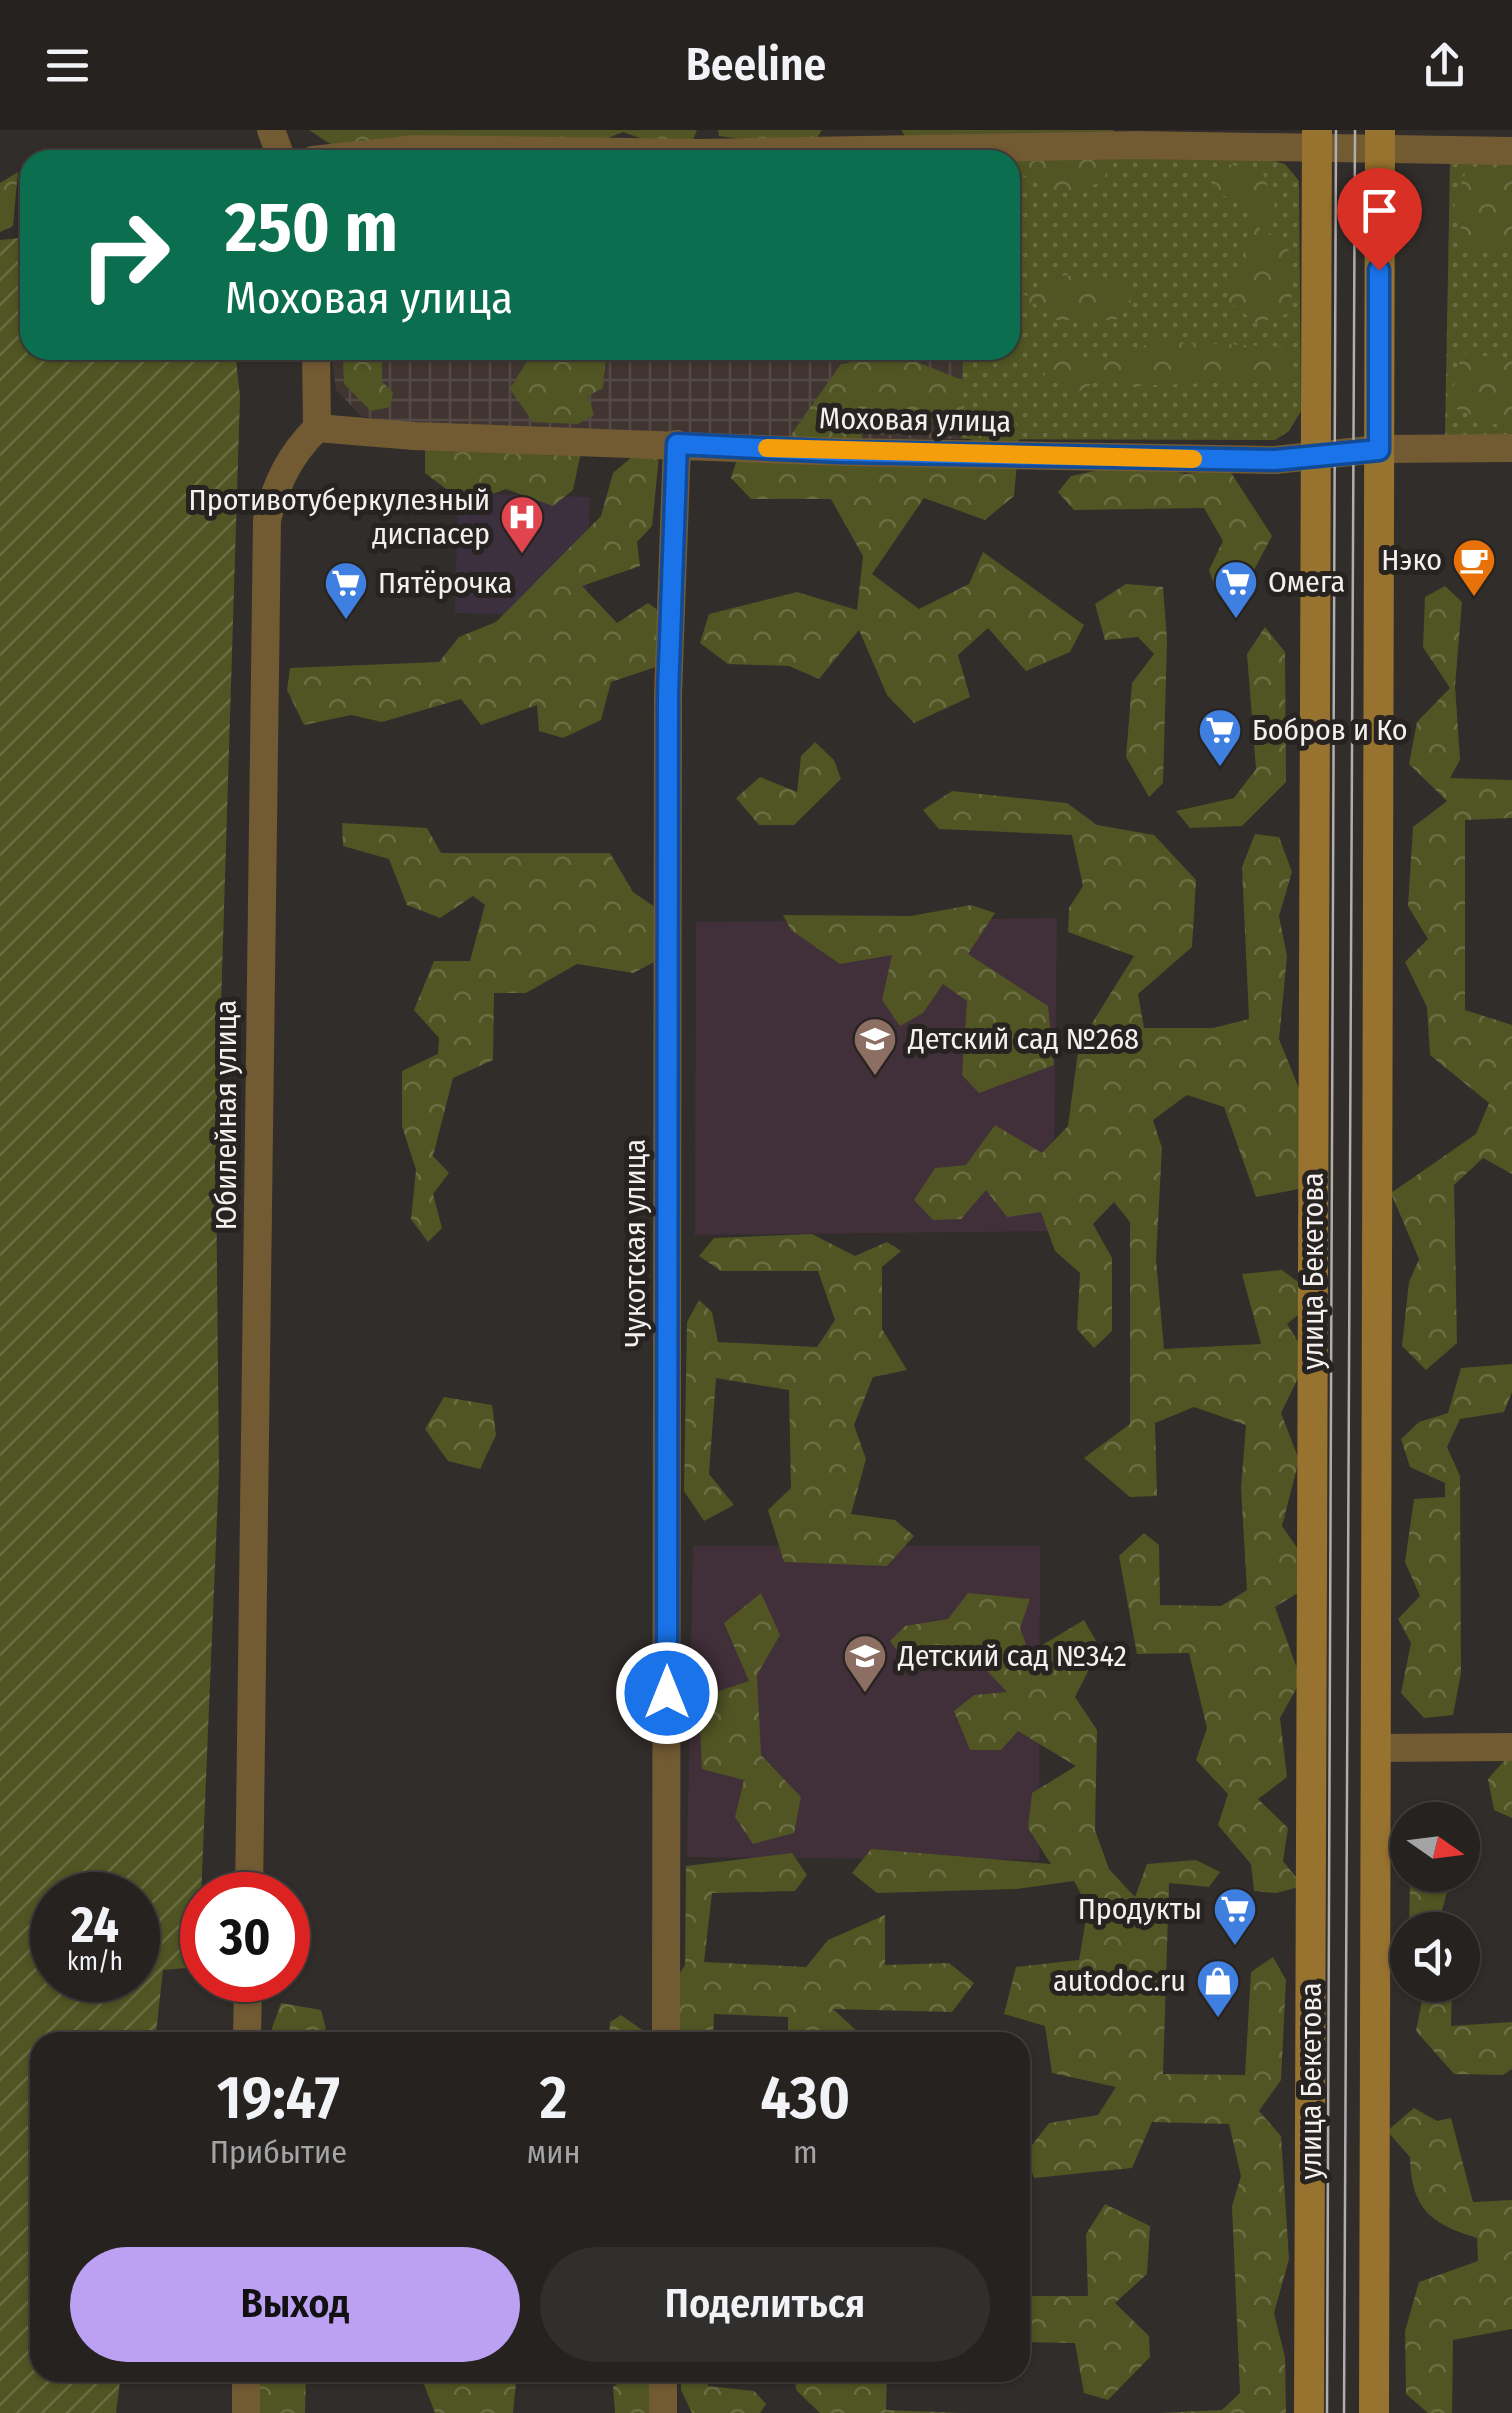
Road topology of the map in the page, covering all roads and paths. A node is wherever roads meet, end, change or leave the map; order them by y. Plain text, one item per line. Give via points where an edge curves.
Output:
1 (1317, 141) edge
2 (1380, 141) edge
3 (405, 150) edge
4 (486, 150) edge
5 (864, 150) edge
6 (1512, 152) edge
7 (316, 360) edge
8 (317, 428) junction
9 (677, 444) junction
10 (1512, 448) edge
11 (1379, 450) junction
12 (1316, 454) junction
13 (1512, 1747) edge
14 (1376, 1748) junction
15 (250, 1872) edge
16 (248, 2002) edge
17 (247, 2032) edge
18 (666, 2032) edge
19 (246, 2382) edge
20 (663, 2382) edge
21 (246, 2413) edge
22 (663, 2413) edge
23 (1309, 2413) edge
24 (1374, 2413) edge

1 - 2 street
1 - 5 street
1 - 12 main road, улица Бекетова
2 - 6 street
2 - 11 main road
3 - 4 street
7 - 8 street
8 - 9 street, Моховая улица
8 - 15 street, Юбилейная улица via 278,480 267,520
9 - 12 street, Моховая улица via 1255,460
9 - 18 street, Чукотская улица via 668,694
10 - 11 street, Моховая улица
11 - 12 street, Моховая улица
11 - 14 main road
12 - 23 main road, улица Бекетова
13 - 14 street
14 - 24 main road
16 - 17 street
19 - 21 street
20 - 22 street

